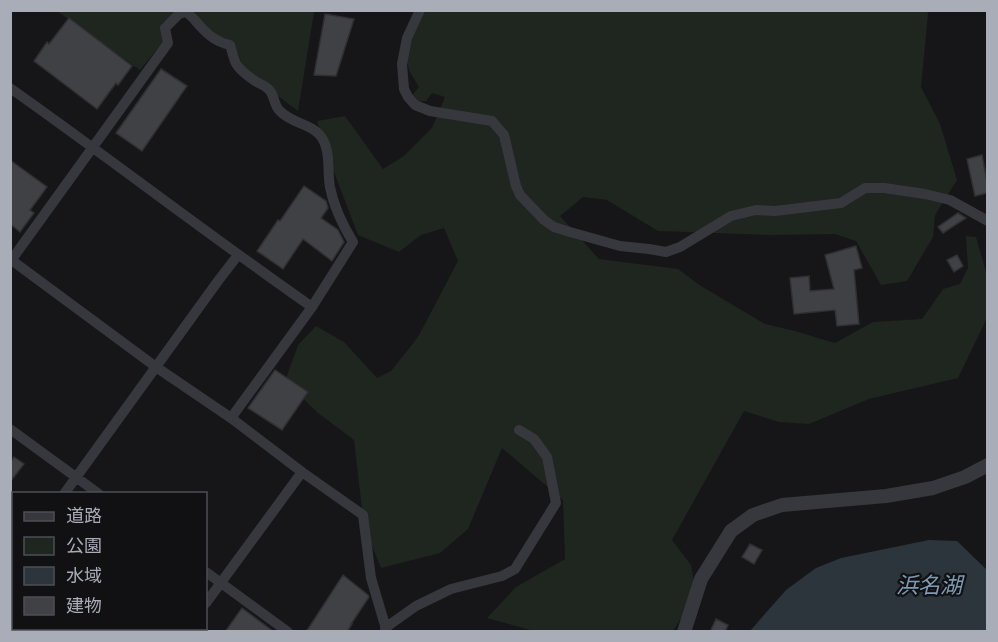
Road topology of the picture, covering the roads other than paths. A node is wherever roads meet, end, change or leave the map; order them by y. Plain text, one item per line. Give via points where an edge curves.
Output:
1 (420, 10) edge
2 (10, 88) edge
3 (93, 147) junction
4 (987, 221) edge
5 (238, 255) junction
6 (11, 260) edge
7 (312, 307) junction
8 (156, 368) junction
9 (231, 418) junction
10 (10, 429) edge
11 (519, 430) dead end
12 (987, 465) edge
13 (302, 472) junction
14 (76, 477) junction
15 (65, 492) edge
16 (96, 492) edge
17 (207, 573) edge
18 (220, 583) junction
19 (207, 602) edge
20 (386, 630) edge
21 (288, 632) edge
22 (684, 632) edge

1 - 4 street via 407,38 402,64 408,97 430,111 492,121 504,135 520,195 544,220 570,232 620,246 666,252 731,216 756,210 841,203 866,188 950,200
2 - 3 street
3 - 5 street
3 - 6 street
3 - 7 street via 168,43 165,28 179,14 190,14 215,40 230,45 240,69 268,88 280,112 312,128 324,141 336,213 353,242
5 - 7 street
5 - 8 street
6 - 8 street
7 - 9 street
8 - 9 street
8 - 14 street
9 - 13 street
10 - 14 street
11 - 20 street via 534,439 547,457 555,503 516,569 452,589 416,606
12 - 22 street via 933,488 782,505 753,515 731,531 701,579
13 - 18 street
13 - 20 street via 363,515 371,578
14 - 15 street
14 - 16 street
17 - 18 street
18 - 19 street
18 - 21 street

